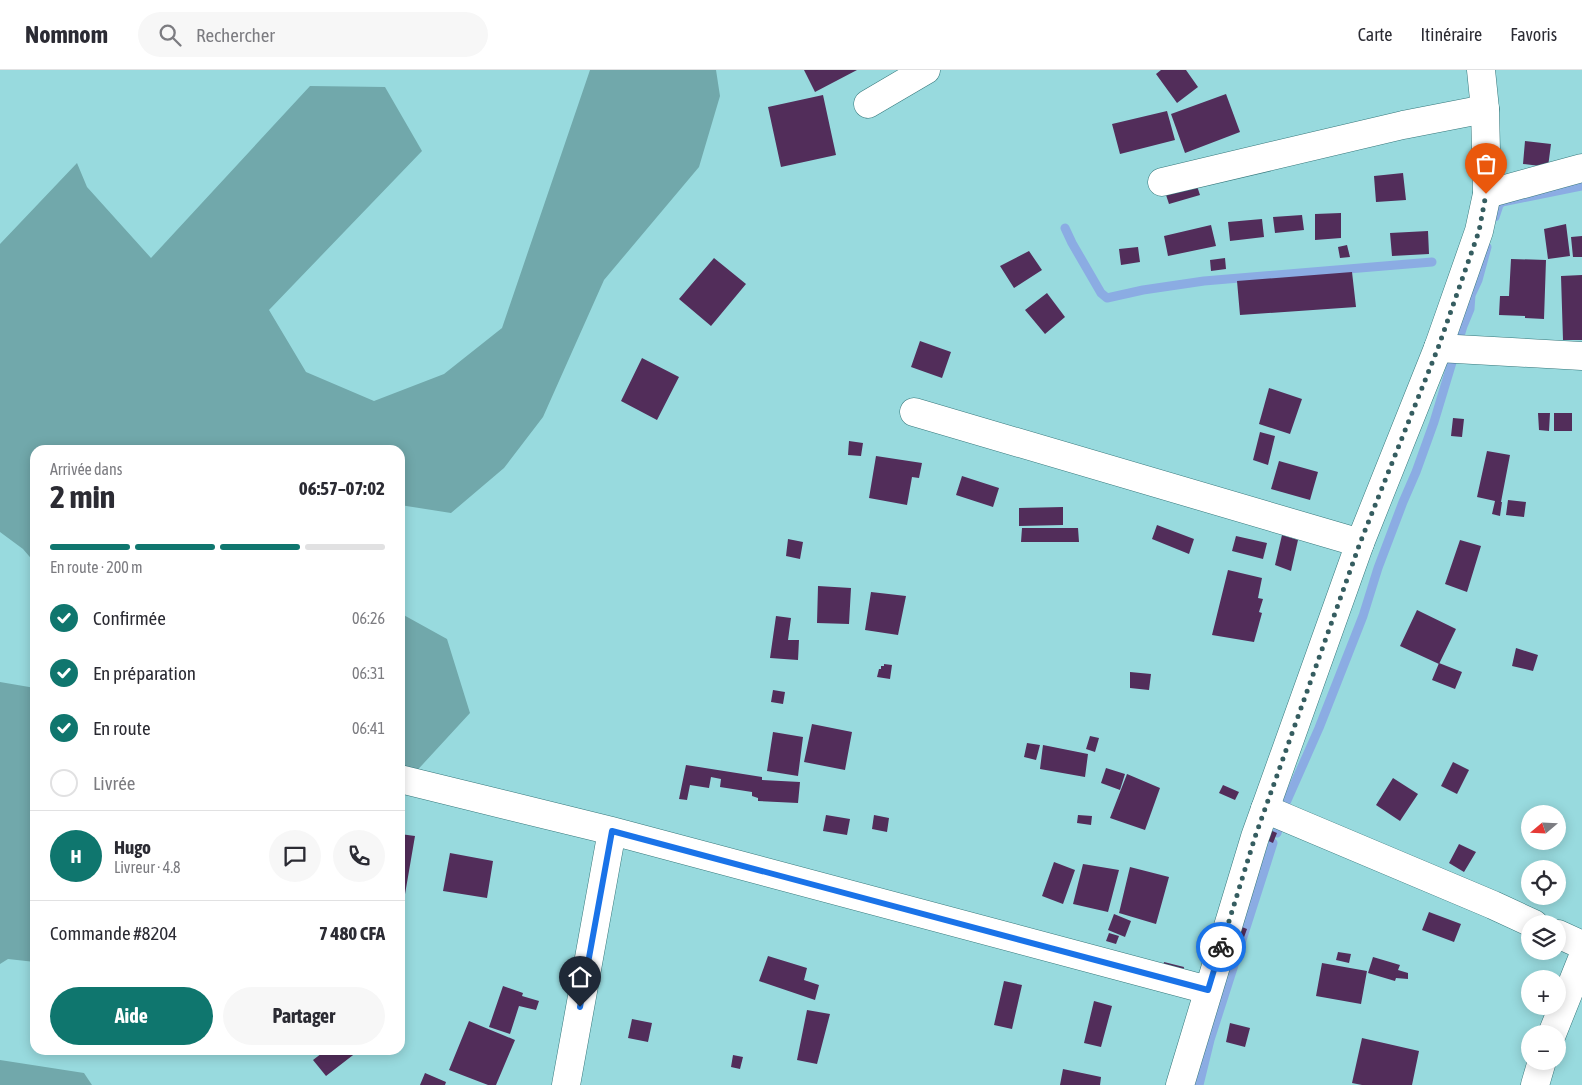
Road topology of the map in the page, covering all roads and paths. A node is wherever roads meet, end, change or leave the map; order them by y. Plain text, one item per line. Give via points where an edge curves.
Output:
1 (926, 70) edge
2 (1481, 70) edge
3 (868, 104) dead end
4 (1485, 109) junction
5 (1582, 168) edge
6 (1162, 182) dead end
7 (1486, 194) junction
8 (1438, 348) junction
9 (1582, 356) edge
10 (914, 412) dead end
11 (1360, 543) junction
12 (405, 780) edge
13 (1265, 809) junction
14 (612, 831) junction
15 (1521, 918) edge
16 (1566, 938) edge
17 (1582, 945) edge
18 (1582, 959) edge
19 (1208, 990) junction
20 (1556, 1025) edge
21 (1539, 1070) edge
22 (566, 1085) edge
23 (1180, 1085) edge
24 (1535, 1085) edge

1 - 3 street
2 - 4 street
4 - 6 street
4 - 7 street
5 - 7 street
7 - 8 street via 1479,231
8 - 9 street
8 - 11 street
10 - 11 street
11 - 13 street
12 - 14 street
13 - 15 street
13 - 19 street
14 - 19 street
14 - 22 street
16 - 17 street
18 - 20 street
19 - 23 street
21 - 24 street

